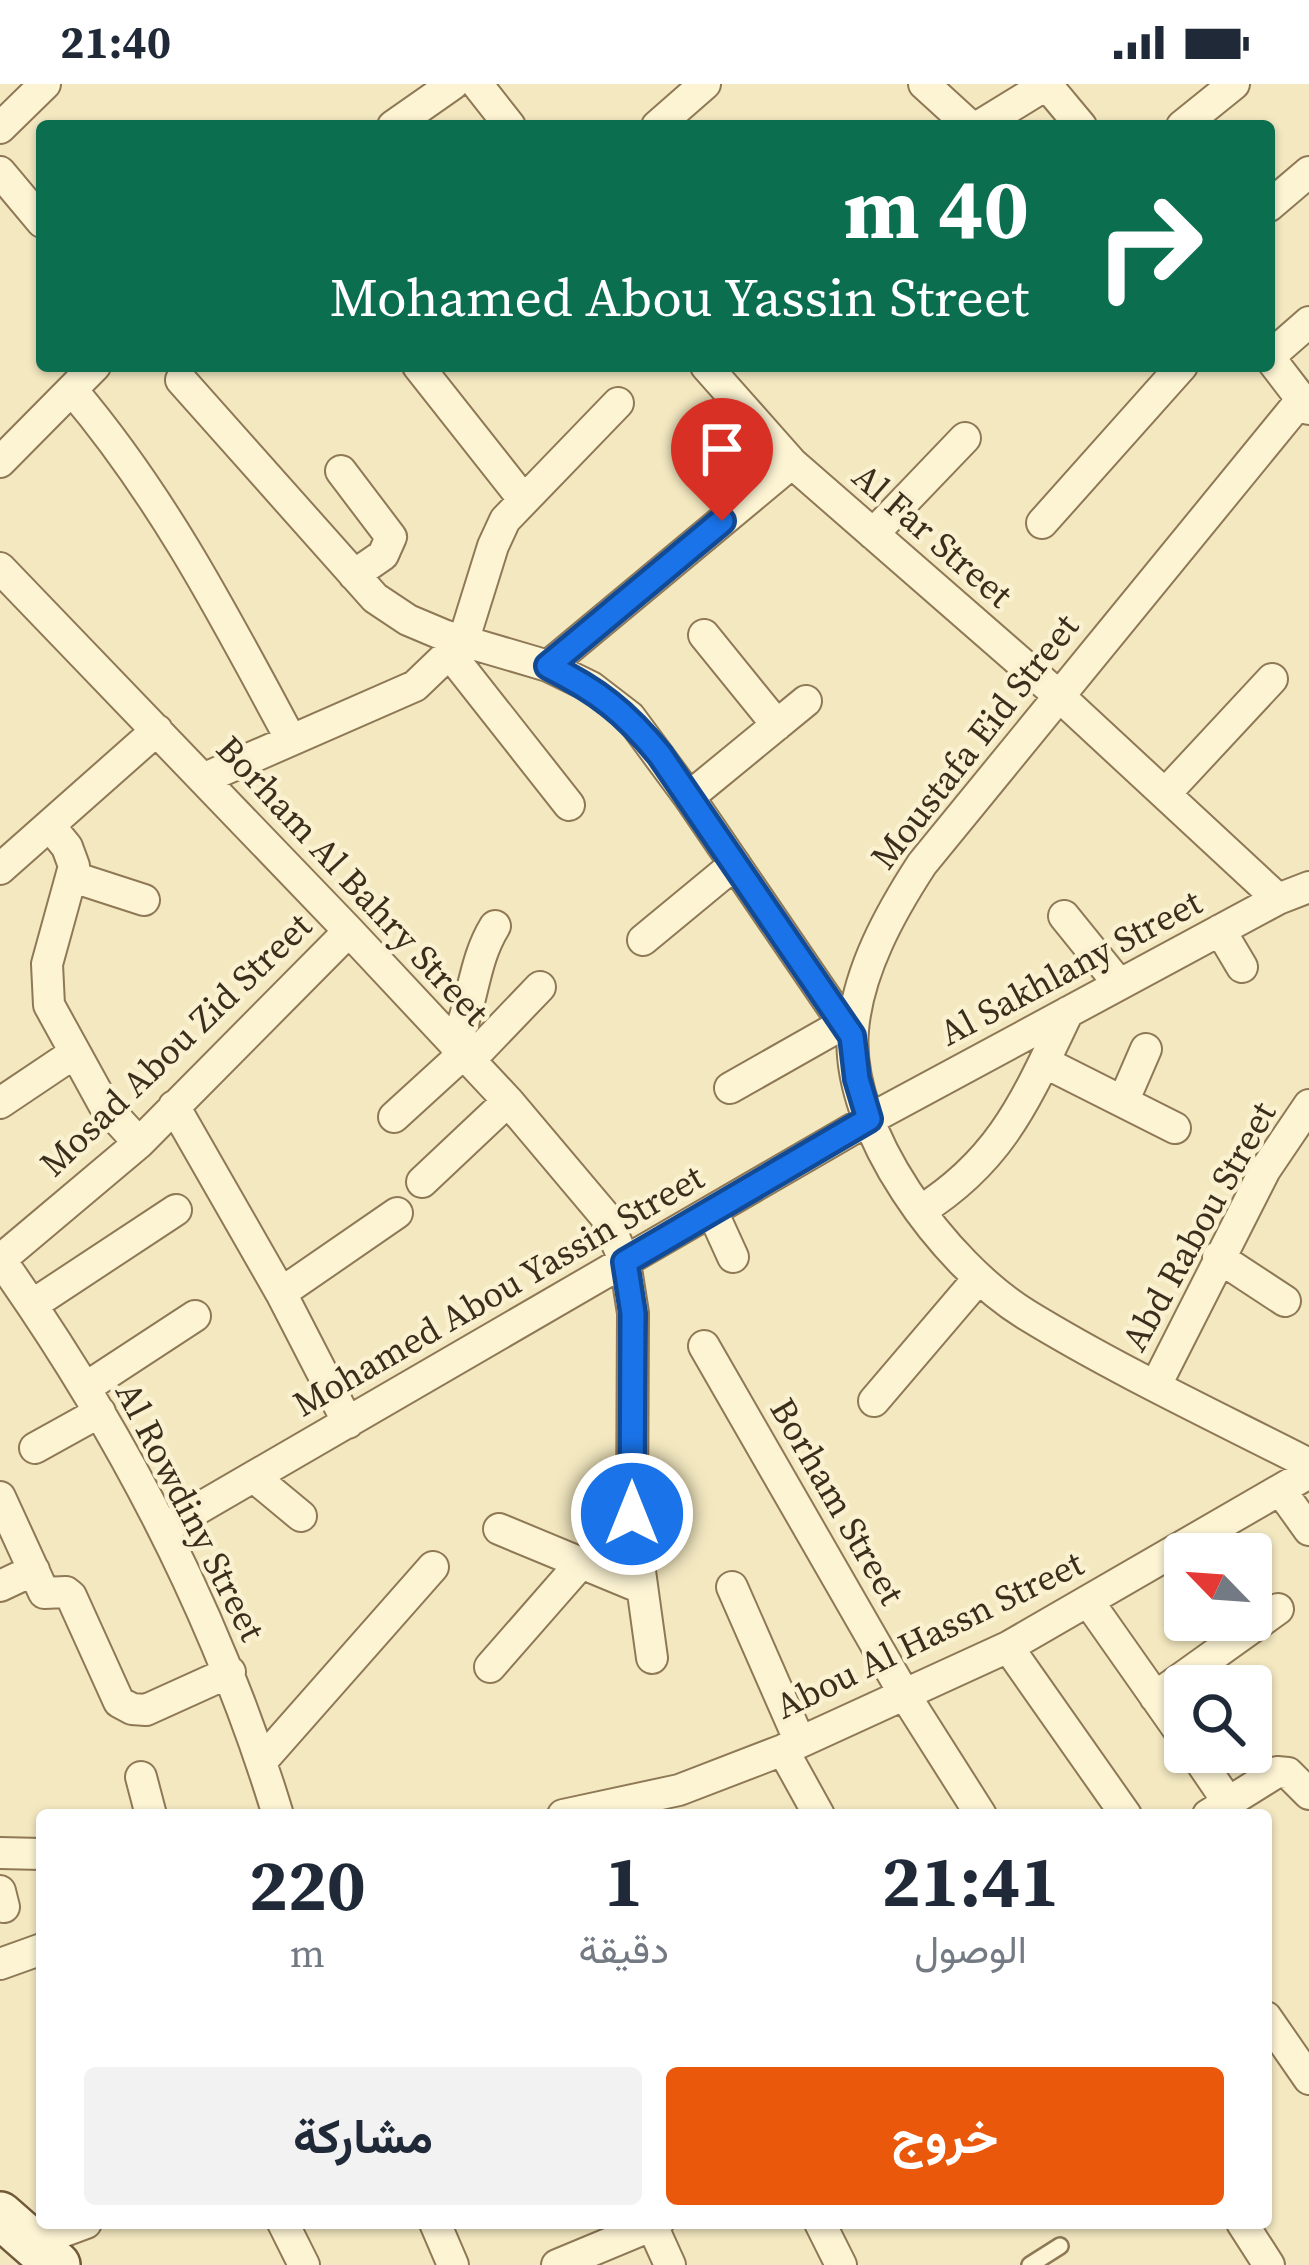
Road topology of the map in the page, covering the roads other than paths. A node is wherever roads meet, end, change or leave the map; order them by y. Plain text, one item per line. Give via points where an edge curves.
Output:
1 (45, 84) edge
2 (453, 84) edge
3 (476, 84) edge
4 (924, 84) edge
5 (1046, 84) edge
6 (1234, 84) edge
7 (696, 87) edge
8 (402, 120) edge
9 (505, 120) edge
10 (663, 120) edge
11 (963, 120) edge
12 (989, 120) edge
13 (1076, 120) edge
14 (1189, 120) edge
15 (0, 128) edge
16 (1309, 172) edge
17 (19, 179) edge
18 (1275, 201) edge
19 (36, 211) edge
20 (1309, 322) edge
21 (1275, 352) edge
22 (1275, 365) edge
23 (89, 372) edge
24 (423, 372) edge
25 (711, 372) edge
26 (1177, 372) edge
27 (181, 380) dead end
28 (72, 390) junction
29 (618, 404) dead end
30 (1305, 404) edge
31 (965, 437) dead end
32 (0, 461) edge
33 (792, 463) junction
34 (341, 471) dead end
35 (523, 499) junction
36 (1042, 523) dead end
37 (873, 534) junction
38 (354, 575) junction
39 (3, 577) edge
40 (704, 635) dead end
41 (457, 646) junction
42 (548, 666) junction
43 (1272, 679) dead end
44 (1058, 695) junction
45 (806, 701) dead end
46 (777, 725) junction
47 (157, 730) junction
48 (291, 740) junction
49 (205, 778) junction
50 (1165, 794) junction
51 (688, 796) junction
52 (569, 805) dead end
53 (50, 826) junction
54 (735, 864) junction
55 (0, 869) edge
56 (73, 877) junction
57 (1309, 887) edge
58 (1278, 899) junction
59 (144, 900) dead end
60 (1064, 916) dead end
61 (495, 926) dead end
62 (1220, 930) junction
63 (349, 931) junction
64 (643, 940) dead end
65 (1243, 967) dead end
66 (1119, 984) junction
67 (540, 987) dead end
68 (1068, 1012) junction
69 (848, 1030) junction
70 (1146, 1049) dead end
71 (462, 1053) junction
72 (73, 1054) junction
73 (1044, 1062) junction
74 (730, 1088) dead end
75 (508, 1101) junction
76 (1123, 1102) junction
77 (0, 1103) edge
78 (1309, 1105) edge
79 (174, 1106) junction
80 (394, 1117) dead end
81 (869, 1119) junction
82 (1174, 1128) dead end
83 (139, 1143) junction
84 (422, 1182) dead end
85 (176, 1210) dead end
86 (712, 1211) junction
87 (920, 1211) junction
88 (397, 1213) dead end
89 (733, 1257) dead end
90 (1218, 1257) junction
91 (0, 1259) edge
92 (625, 1262) junction
93 (978, 1279) junction
94 (280, 1293) junction
95 (1285, 1301) dead end
96 (32, 1305) junction
97 (195, 1316) dead end
98 (704, 1346) dead end
99 (1156, 1385) junction
100 (92, 1400) junction
101 (874, 1401) dead end
102 (348, 1423) junction
103 (35, 1448) dead end
104 (1309, 1464) edge
105 (1309, 1473) edge
106 (254, 1477) junction
107 (1282, 1491) junction
108 (0, 1497) edge
109 (301, 1516) dead end
110 (165, 1528) junction
111 (499, 1529) dead end
112 (1309, 1530) edge
113 (580, 1563) junction
114 (433, 1567) dead end
115 (34, 1570) junction
116 (0, 1586) edge
117 (639, 1587) junction
118 (732, 1587) dead end
119 (1088, 1601) junction
120 (1278, 1610) dead end
121 (1008, 1647) junction
122 (652, 1658) dead end
123 (490, 1667) dead end
124 (230, 1672) junction
125 (903, 1692) junction
126 (1155, 1697) junction
127 (1164, 1710) edge
128 (791, 1746) junction
129 (261, 1762) junction
130 (1203, 1773) edge
131 (141, 1777) dead end
132 (1309, 1795) edge
133 (1218, 1808) edge
134 (149, 1809) edge
135 (276, 1809) edge
136 (628, 1809) edge
137 (817, 1809) edge
138 (978, 1809) edge
139 (1122, 1809) edge
140 (0, 1853) edge
141 (36, 1854) edge
142 (36, 1951) edge
143 (0, 1964) edge
144 (1272, 2026) edge
145 (1309, 2079) edge
146 (67, 2229) edge
147 (286, 2229) edge
148 (438, 2229) edge
149 (642, 2229) edge
150 (656, 2229) edge
151 (823, 2229) edge
152 (1246, 2229) edge
153 (30, 2241) edge
154 (1060, 2246) dead end
155 (304, 2265) edge
156 (453, 2265) edge
157 (557, 2265) edge
158 (670, 2265) edge
159 (841, 2265) edge
160 (1030, 2265) edge
161 (1269, 2265) edge

1 - 15 street
2 - 8 street
3 - 9 street
4 - 11 street
5 - 12 street
5 - 13 street
6 - 14 street
7 - 10 street
16 - 18 street
17 - 19 street
20 - 21 street
22 - 30 street
23 - 28 street
24 - 35 street
25 - 33 street, Al Far Street
26 - 36 street
27 - 38 street
28 - 32 street
28 - 48 street via 164,509
29 - 35 street
30 - 44 street, Moustafa Eid Street
31 - 37 street
33 - 37 street, Al Far Street
33 - 42 street
34 - 38 street via 391,537
35 - 41 street via 493,546
37 - 44 street, Al Far Street
38 - 41 street via 375,598
39 - 47 street, Borham Al Bahry Street
40 - 46 street
41 - 42 street
41 - 48 street via 415,686
41 - 52 street
42 - 51 street via 629,718
43 - 50 street
44 - 50 street, Al Far Street
44 - 69 street, Moustafa Eid Street via 897,902
45 - 46 street
46 - 51 street
47 - 49 street, Borham Al Bahry Street
47 - 53 street
48 - 49 street
49 - 63 street, Borham Al Bahry Street
50 - 58 street, Al Far Street
51 - 54 street
53 - 55 street
53 - 56 street via 68,847
54 - 64 street
54 - 69 street
56 - 59 street
56 - 72 street via 47,964 49,1005
57 - 58 street, Al Sakhlany Street
58 - 62 street, Al Sakhlany Street
60 - 66 street
61 - 71 street via 483,945
62 - 65 street
62 - 66 street, Al Sakhlany Street
63 - 71 street, Borham Al Bahry Street
63 - 79 street, Mosad Abou Zid Street
66 - 68 street, Al Sakhlany Street
67 - 71 street
68 - 73 street
68 - 81 street, Al Sakhlany Street
69 - 74 street
69 - 81 street, Moustafa Eid Street
70 - 76 street
71 - 75 street, Borham Al Bahry Street
71 - 80 street
72 - 77 street
72 - 83 street
73 - 76 street
73 - 87 street via 985,1160
75 - 84 street
75 - 92 street, Borham Al Bahry Street via 605,1216
76 - 82 street
78 - 90 street, Abd Rabou Street
79 - 83 street, Mosad Abou Zid Street
79 - 94 street
81 - 86 street, Mohamed Abou Yassin Street
81 - 87 street, Moustafa Eid Street
83 - 91 street, Mosad Abou Zid Street
85 - 96 street
86 - 89 street
86 - 92 street, Mohamed Abou Yassin Street
87 - 93 street, Moustafa Eid Street
88 - 94 street
90 - 95 street
90 - 99 street, Abd Rabou Street
91 - 96 street, Al Rowdiny Street
92 - 102 street, Mohamed Abou Yassin Street
92 - 117 street
93 - 99 street, Moustafa Eid Street via 1025,1314
93 - 101 street
94 - 102 street
96 - 100 street, Al Rowdiny Street
97 - 100 street
98 - 125 street, Borham Street
99 - 104 street, Moustafa Eid Street
100 - 103 street
100 - 110 street, Al Rowdiny Street
102 - 106 street, Mohamed Abou Yassin Street
105 - 107 street, Abou Al Hassn Street
106 - 109 street
106 - 110 street, Mohamed Abou Yassin Street
107 - 112 street
107 - 119 street, Abou Al Hassn Street
108 - 115 street
110 - 124 street, Al Rowdiny Street
111 - 113 street
113 - 117 street
113 - 123 street
114 - 129 street
115 - 116 street
115 - 124 street via 44,1593 71,1596 119,1702 132,1709
117 - 122 street
118 - 128 street
119 - 121 street, Abou Al Hassn Street
119 - 126 street
120 - 126 street
121 - 125 street, Abou Al Hassn Street
121 - 139 street
124 - 129 street, Al Rowdiny Street
125 - 128 street, Abou Al Hassn Street
125 - 138 street, Borham Street
126 - 127 street
128 - 136 street, Abou Al Hassn Street
128 - 137 street
129 - 135 street, Al Rowdiny Street
130 - 133 street
131 - 134 street
132 - 133 street via 1288,1773 1276,1772
140 - 141 street
142 - 143 street
144 - 145 street
146 - 153 street
147 - 155 street
148 - 156 street
149 - 157 street
150 - 158 street
151 - 159 street
152 - 161 street
154 - 160 lane

